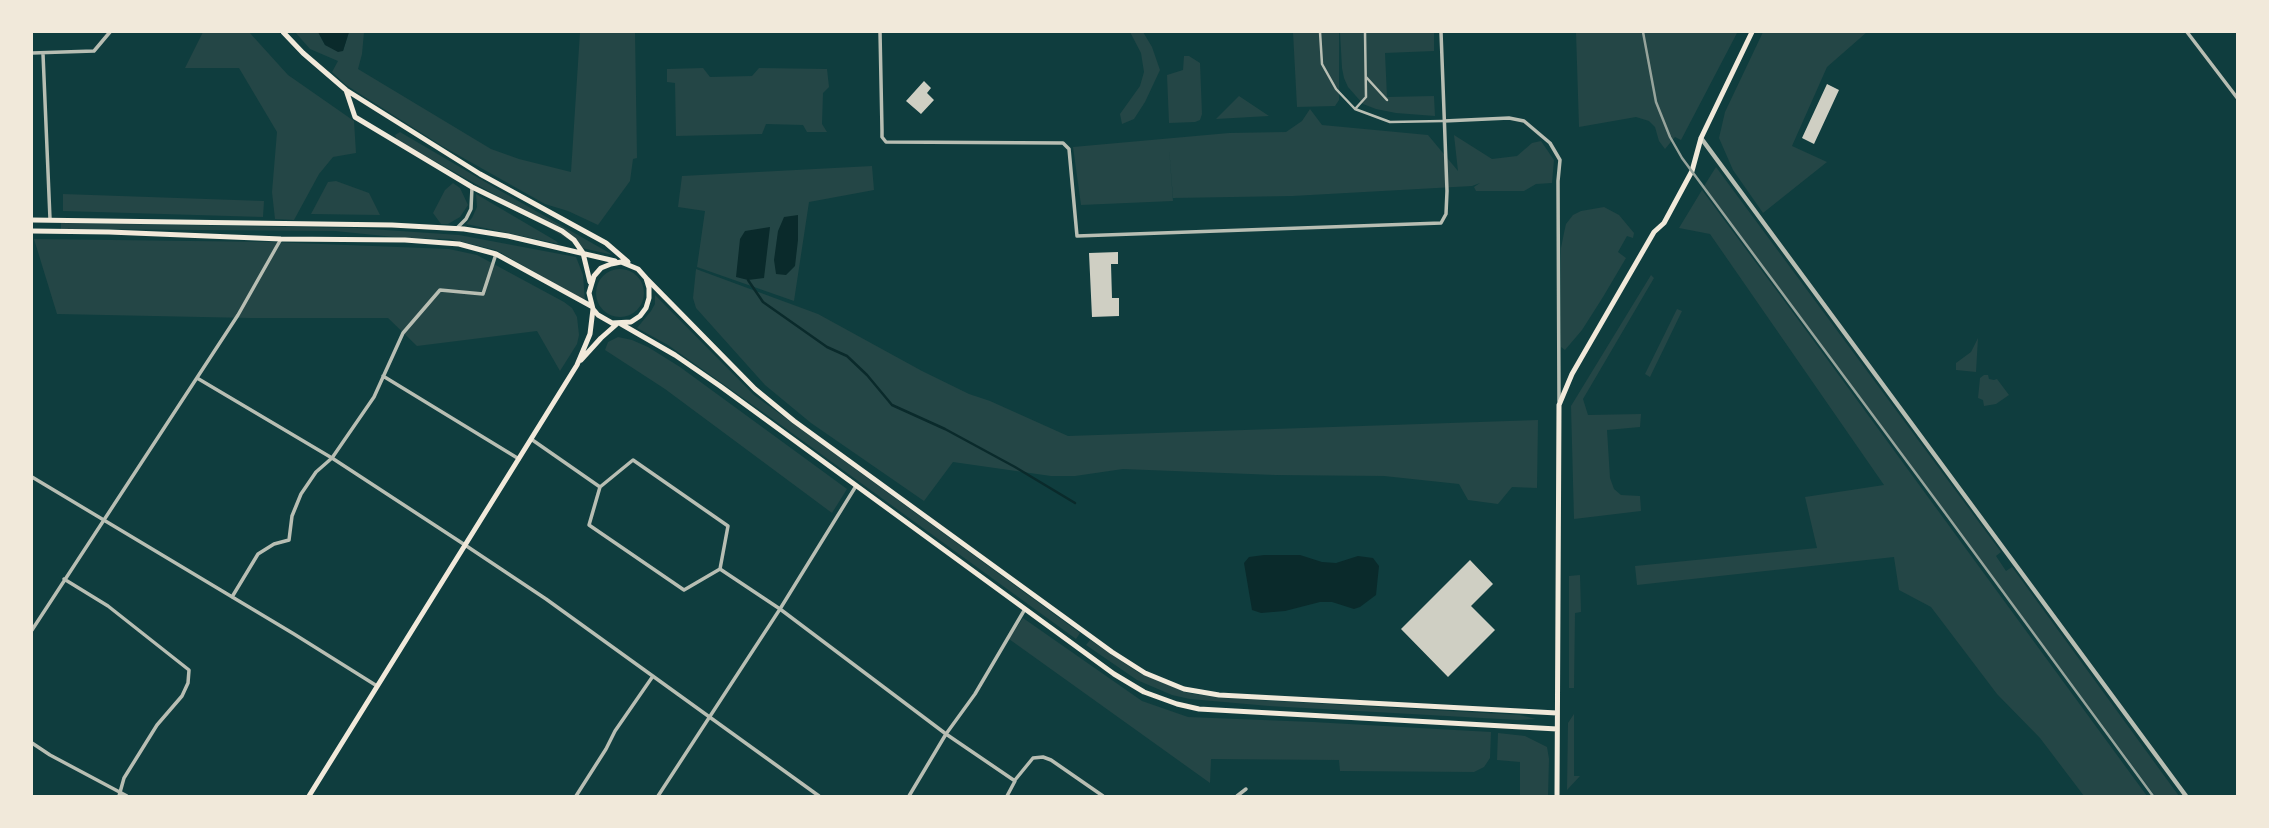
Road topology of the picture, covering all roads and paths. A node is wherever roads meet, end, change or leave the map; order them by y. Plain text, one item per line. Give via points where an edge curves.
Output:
1 (110, 32) edge
2 (283, 32) edge
3 (880, 32) edge
4 (1320, 32) edge
5 (1365, 32) edge
6 (1441, 32) edge
7 (1752, 32) edge
8 (2187, 32) edge
9 (32, 54) edge
10 (43, 54) junction
11 (1366, 77) junction
12 (346, 90) junction
13 (2238, 99) edge
14 (1387, 100) dead end
15 (1355, 109) junction
16 (1444, 121) junction
17 (1702, 138) junction
18 (472, 187) junction
19 (32, 220) edge
20 (50, 220) junction
21 (457, 228) junction
22 (32, 231) edge
23 (49, 232) junction
24 (281, 239) junction
25 (583, 253) junction
26 (496, 254) junction
27 (621, 262) junction
28 (630, 264) junction
29 (646, 278) junction
30 (590, 285) junction
31 (592, 308) junction
32 (619, 323) junction
33 (577, 365) junction
34 (383, 376) junction
35 (197, 378) junction
36 (1559, 405) junction
37 (531, 439) junction
38 (332, 458) junction
39 (519, 459) junction
40 (32, 477) edge
41 (856, 486) junction
42 (600, 487) junction
43 (104, 521) junction
44 (465, 545) junction
45 (720, 569) junction
46 (64, 579) junction
47 (232, 597) junction
48 (780, 609) junction
49 (1025, 610) junction
50 (32, 630) edge
51 (1088, 635) junction
52 (1079, 648) junction
53 (653, 676) junction
54 (377, 687) junction
55 (1557, 713) junction
56 (709, 716) junction
57 (1557, 729) junction
58 (946, 734) junction
59 (32, 743) edge
60 (1015, 781) junction
61 (1246, 789) dead end
62 (120, 795) edge
63 (127, 796) edge
64 (309, 796) edge
65 (576, 796) edge
66 (658, 796) edge
67 (819, 796) edge
68 (909, 796) edge
69 (1007, 796) edge
70 (1102, 796) edge
71 (1237, 796) edge
72 (1557, 796) edge
73 (2186, 796) edge

1 - 10 street via 94,51
2 - 12 main road
3 - 16 street via 882,137 886,142 1063,143 1069,149 1077,236 1441,223 1447,191
4 - 15 street via 1322,64
5 - 11 street
6 - 16 street
7 - 17 main road
8 - 13 street
9 - 10 street
10 - 20 street
11 - 14 street
11 - 15 street via 1366,97
12 - 18 main road via 355,117
12 - 28 main road via 480,174 606,243
15 - 16 street via 1390,122
16 - 36 street via 1524,121 1543,136 1560,160
17 - 36 main road via 1692,171 1572,374
17 - 73 street
18 - 21 street via 471,209
18 - 25 main road via 562,231
19 - 20 main road
20 - 21 main road
20 - 23 main road
21 - 25 main road
22 - 23 main road
23 - 24 main road
24 - 26 main road via 437,242
24 - 35 street
25 - 27 main road
25 - 30 main road
26 - 31 main road
26 - 34 street via 483,294 440,290 403,333
27 - 28 main road
27 - 30 main road via 601,268
28 - 29 main road
29 - 32 main road via 646,308 631,321
29 - 51 main road via 755,389 794,421
30 - 31 main road
31 - 32 main road via 605,320
31 - 33 main road via 590,334
32 - 33 main road
32 - 41 main road via 675,355
33 - 37 main road
34 - 38 street
34 - 39 street
35 - 38 street
35 - 43 street
36 - 55 main road
37 - 39 main road
37 - 42 street
38 - 44 street
38 - 47 street via 301,494 289,540 258,554
39 - 44 main road
40 - 43 street
41 - 48 street
41 - 49 main road
42 - 45 street via 589,525 684,590
42 - 45 street via 633,460 718,518 728,526
43 - 46 street
43 - 47 street
44 - 53 street
44 - 54 main road
45 - 48 street
46 - 50 street
46 - 62 street via 108,606 189,670 182,696 157,725 124,778
47 - 54 street
48 - 56 street
48 - 58 street
49 - 52 main road
49 - 58 street
51 - 52 main road
51 - 55 main road via 1145,673 1184,689 1219,695
52 - 57 main road via 1144,692 1199,709
53 - 56 street
53 - 65 street
54 - 64 main road
55 - 57 main road
56 - 66 street
56 - 67 street
57 - 72 main road
58 - 60 street
58 - 68 street
59 - 62 street
60 - 69 street
60 - 70 street via 1033,758 1043,757
61 - 71 street
62 - 63 street

